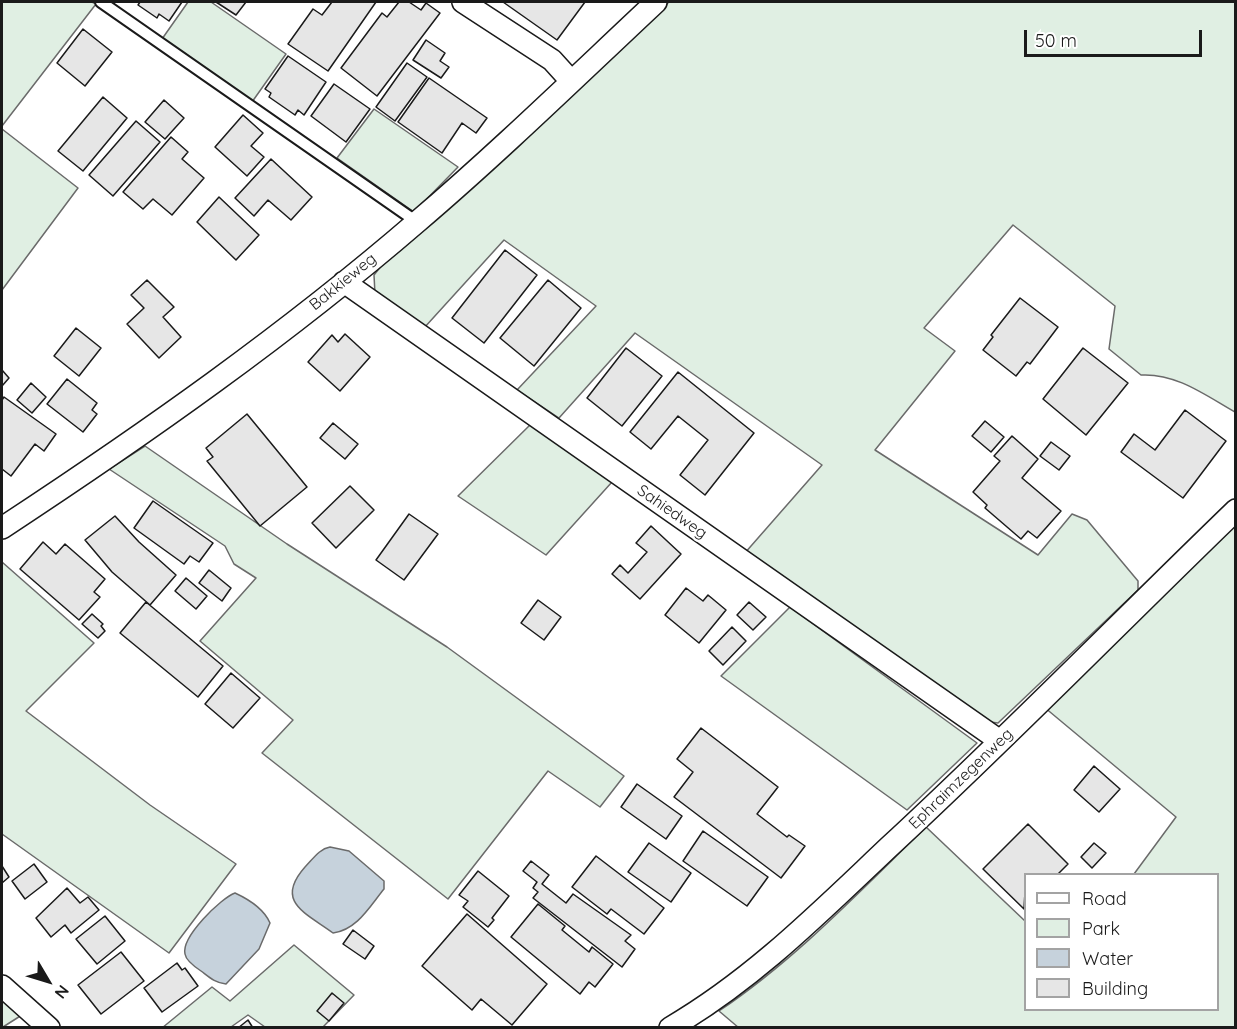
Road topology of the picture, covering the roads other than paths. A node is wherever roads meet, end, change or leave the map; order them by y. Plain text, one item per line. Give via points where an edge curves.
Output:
1 (101, 2) edge
2 (463, 2) edge
3 (656, 2) edge
4 (571, 81) junction
5 (417, 222) junction
6 (344, 282) junction
7 (1236, 510) edge
8 (5, 518) edge
9 (1000, 741) junction
10 (2, 986) edge
11 (49, 1028) edge
12 (670, 1028) edge

1 - 5 lane
2 - 4 street via 552,60
3 - 4 street, Bakkieweg
4 - 5 street, Bakkieweg
5 - 6 street, Bakkieweg
6 - 8 street, Bakkieweg via 150,429
6 - 9 street, Sahiedweg
7 - 9 street, Ephraimzegenweg
9 - 12 street, Ephraimzegenweg via 772,957
10 - 11 street

